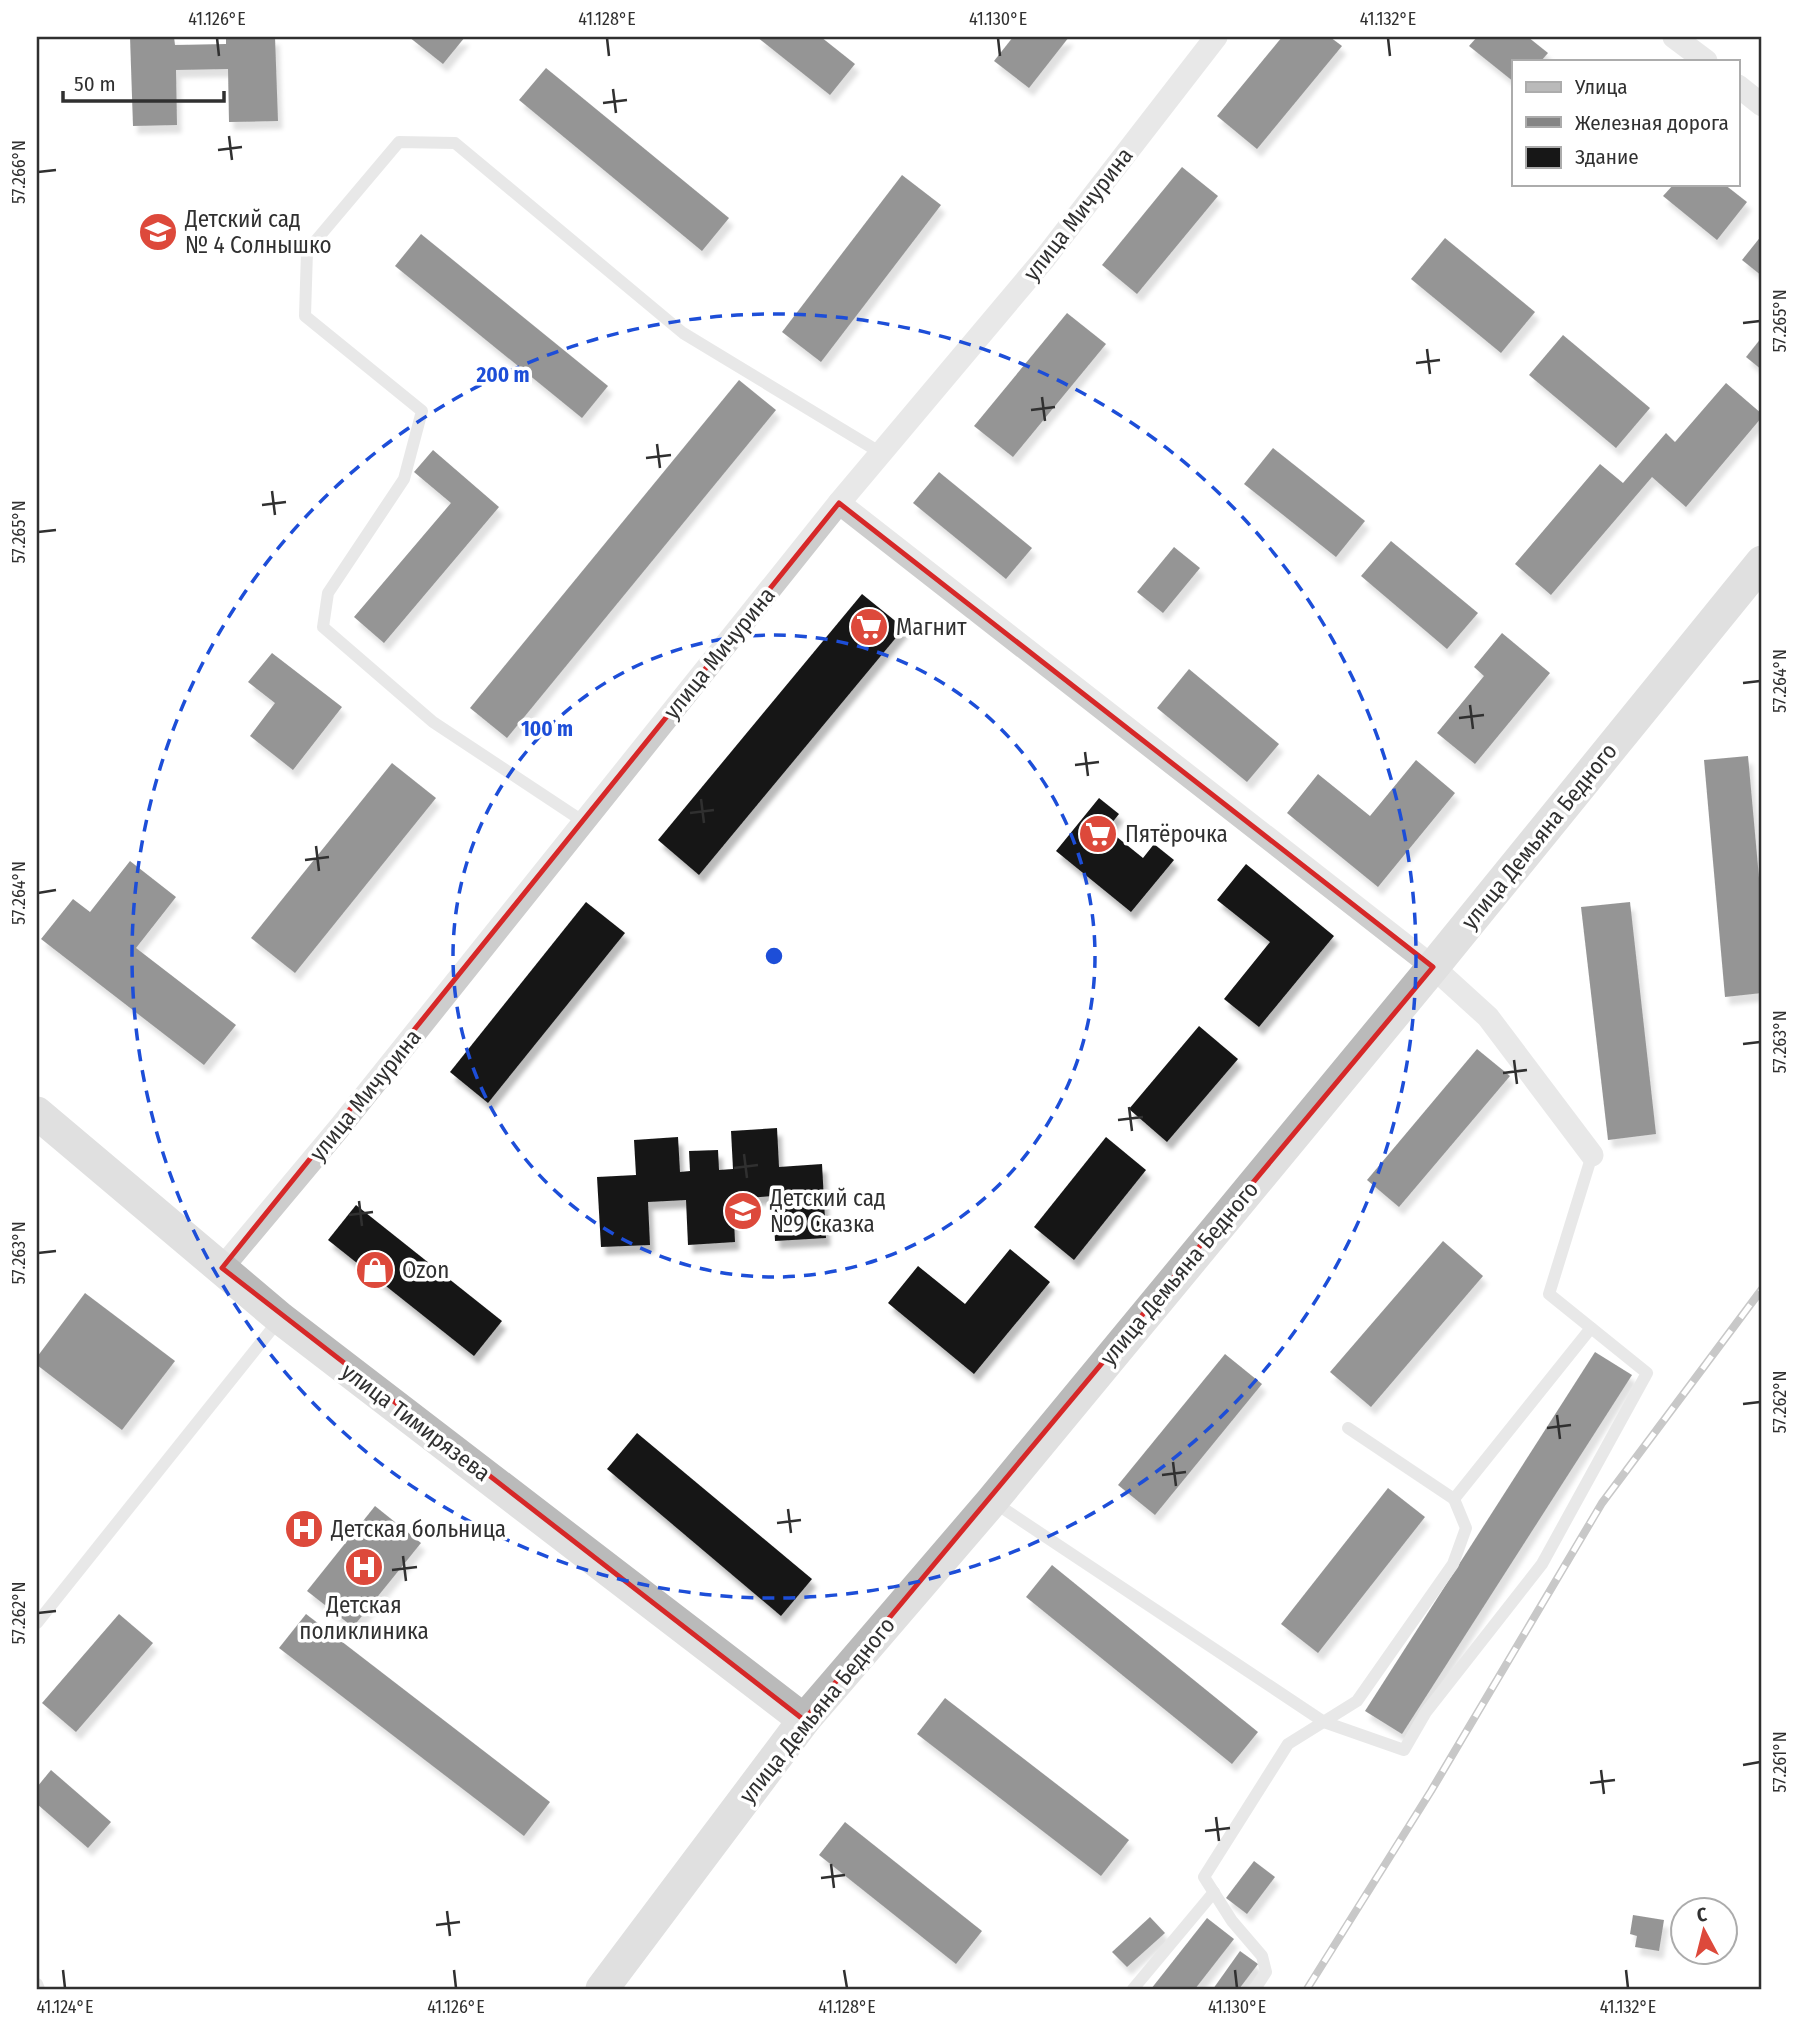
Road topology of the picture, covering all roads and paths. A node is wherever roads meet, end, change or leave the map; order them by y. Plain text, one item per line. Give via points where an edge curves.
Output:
1 (1216, 37) edge
2 (1674, 37) edge
3 (1705, 60) edge
4 (1740, 88) edge
5 (1762, 105) edge
6 (881, 453) junction
7 (839, 503) junction
8 (1762, 562) edge
9 (584, 822) junction
10 (1433, 967) junction
11 (37, 1113) edge
12 (1592, 1154) joint
13 (222, 1268) junction
14 (280, 1318) junction
15 (1591, 1328) junction
16 (1348, 1428) dead end
17 (1454, 1499) junction
18 (992, 1501) junction
19 (37, 1623) edge
20 (804, 1720) junction
21 (1324, 1722) junction
22 (1214, 1892) junction
23 (602, 1989) edge
24 (1133, 1989) edge
25 (1255, 1989) edge

1 - 6 street, улица Мичурина via 1045,258
2 - 3 street
4 - 5 street
6 - 7 street, улица Мичурина
6 - 9 lane via 683,333 455,143 398,142 307,251 305,316 422,411 404,479 328,593 323,627 433,722
7 - 9 street, улица Мичурина
7 - 10 street
8 - 10 main road, улица Демьяна Бедного
9 - 13 street, улица Мичурина
10 - 12 street via 1488,1017
10 - 18 main road, улица Демьяна Бедного
11 - 13 main road, улица Тимирязева
12 - 15 lane via 1549,1294
13 - 14 main road, улица Тимирязева
14 - 19 lane
14 - 20 main road, улица Тимирязева
15 - 17 lane
15 - 21 lane via 1647,1373 1542,1564 1426,1712 1404,1750
16 - 17 lane
17 - 21 lane via 1466,1528 1453,1564 1357,1701
18 - 20 main road, улица Демьяна Бедного
18 - 21 lane
20 - 23 main road, улица Демьяна Бедного
21 - 22 lane via 1288,1744 1204,1877
22 - 24 lane
22 - 25 lane via 1262,1956 1266,1972

